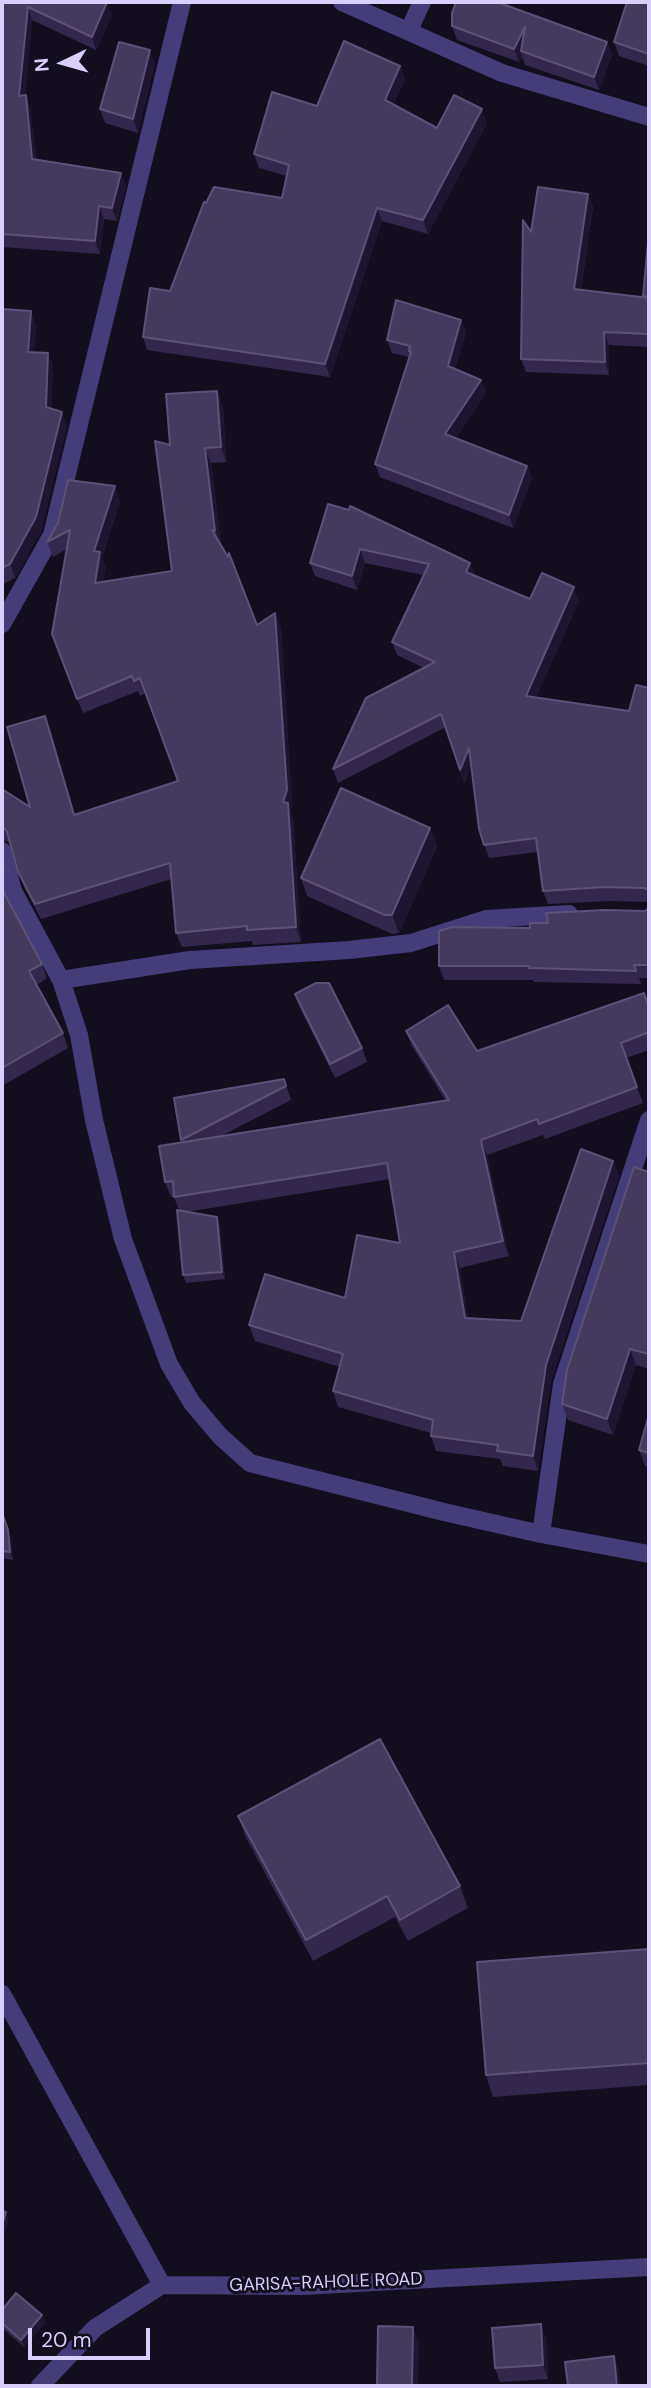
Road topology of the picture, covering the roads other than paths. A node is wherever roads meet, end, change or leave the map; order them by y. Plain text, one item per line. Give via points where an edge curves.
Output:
1 (181, 2) edge
2 (342, 2) edge
3 (422, 2) edge
4 (409, 30) junction
5 (649, 117) edge
6 (2, 624) edge
7 (2, 851) edge
8 (583, 914) edge
9 (61, 980) junction
10 (649, 1120) edge
11 (541, 1534) junction
12 (649, 1554) edge
13 (2, 1994) edge
14 (649, 2267) edge
15 (162, 2285) junction
16 (40, 2386) edge

1 - 6 street via 52,535
2 - 4 street
3 - 4 street
4 - 5 street via 502,72
7 - 9 street via 12,891
8 - 9 street via 486,919 411,943 190,960
9 - 11 street via 79,1035 123,1239 169,1364 192,1403 220,1436 250,1463
10 - 11 street via 562,1384
11 - 12 street
13 - 15 street
14 - 15 street, GARISA-RAHOLE ROAD via 302,2286
15 - 16 street via 95,2328

